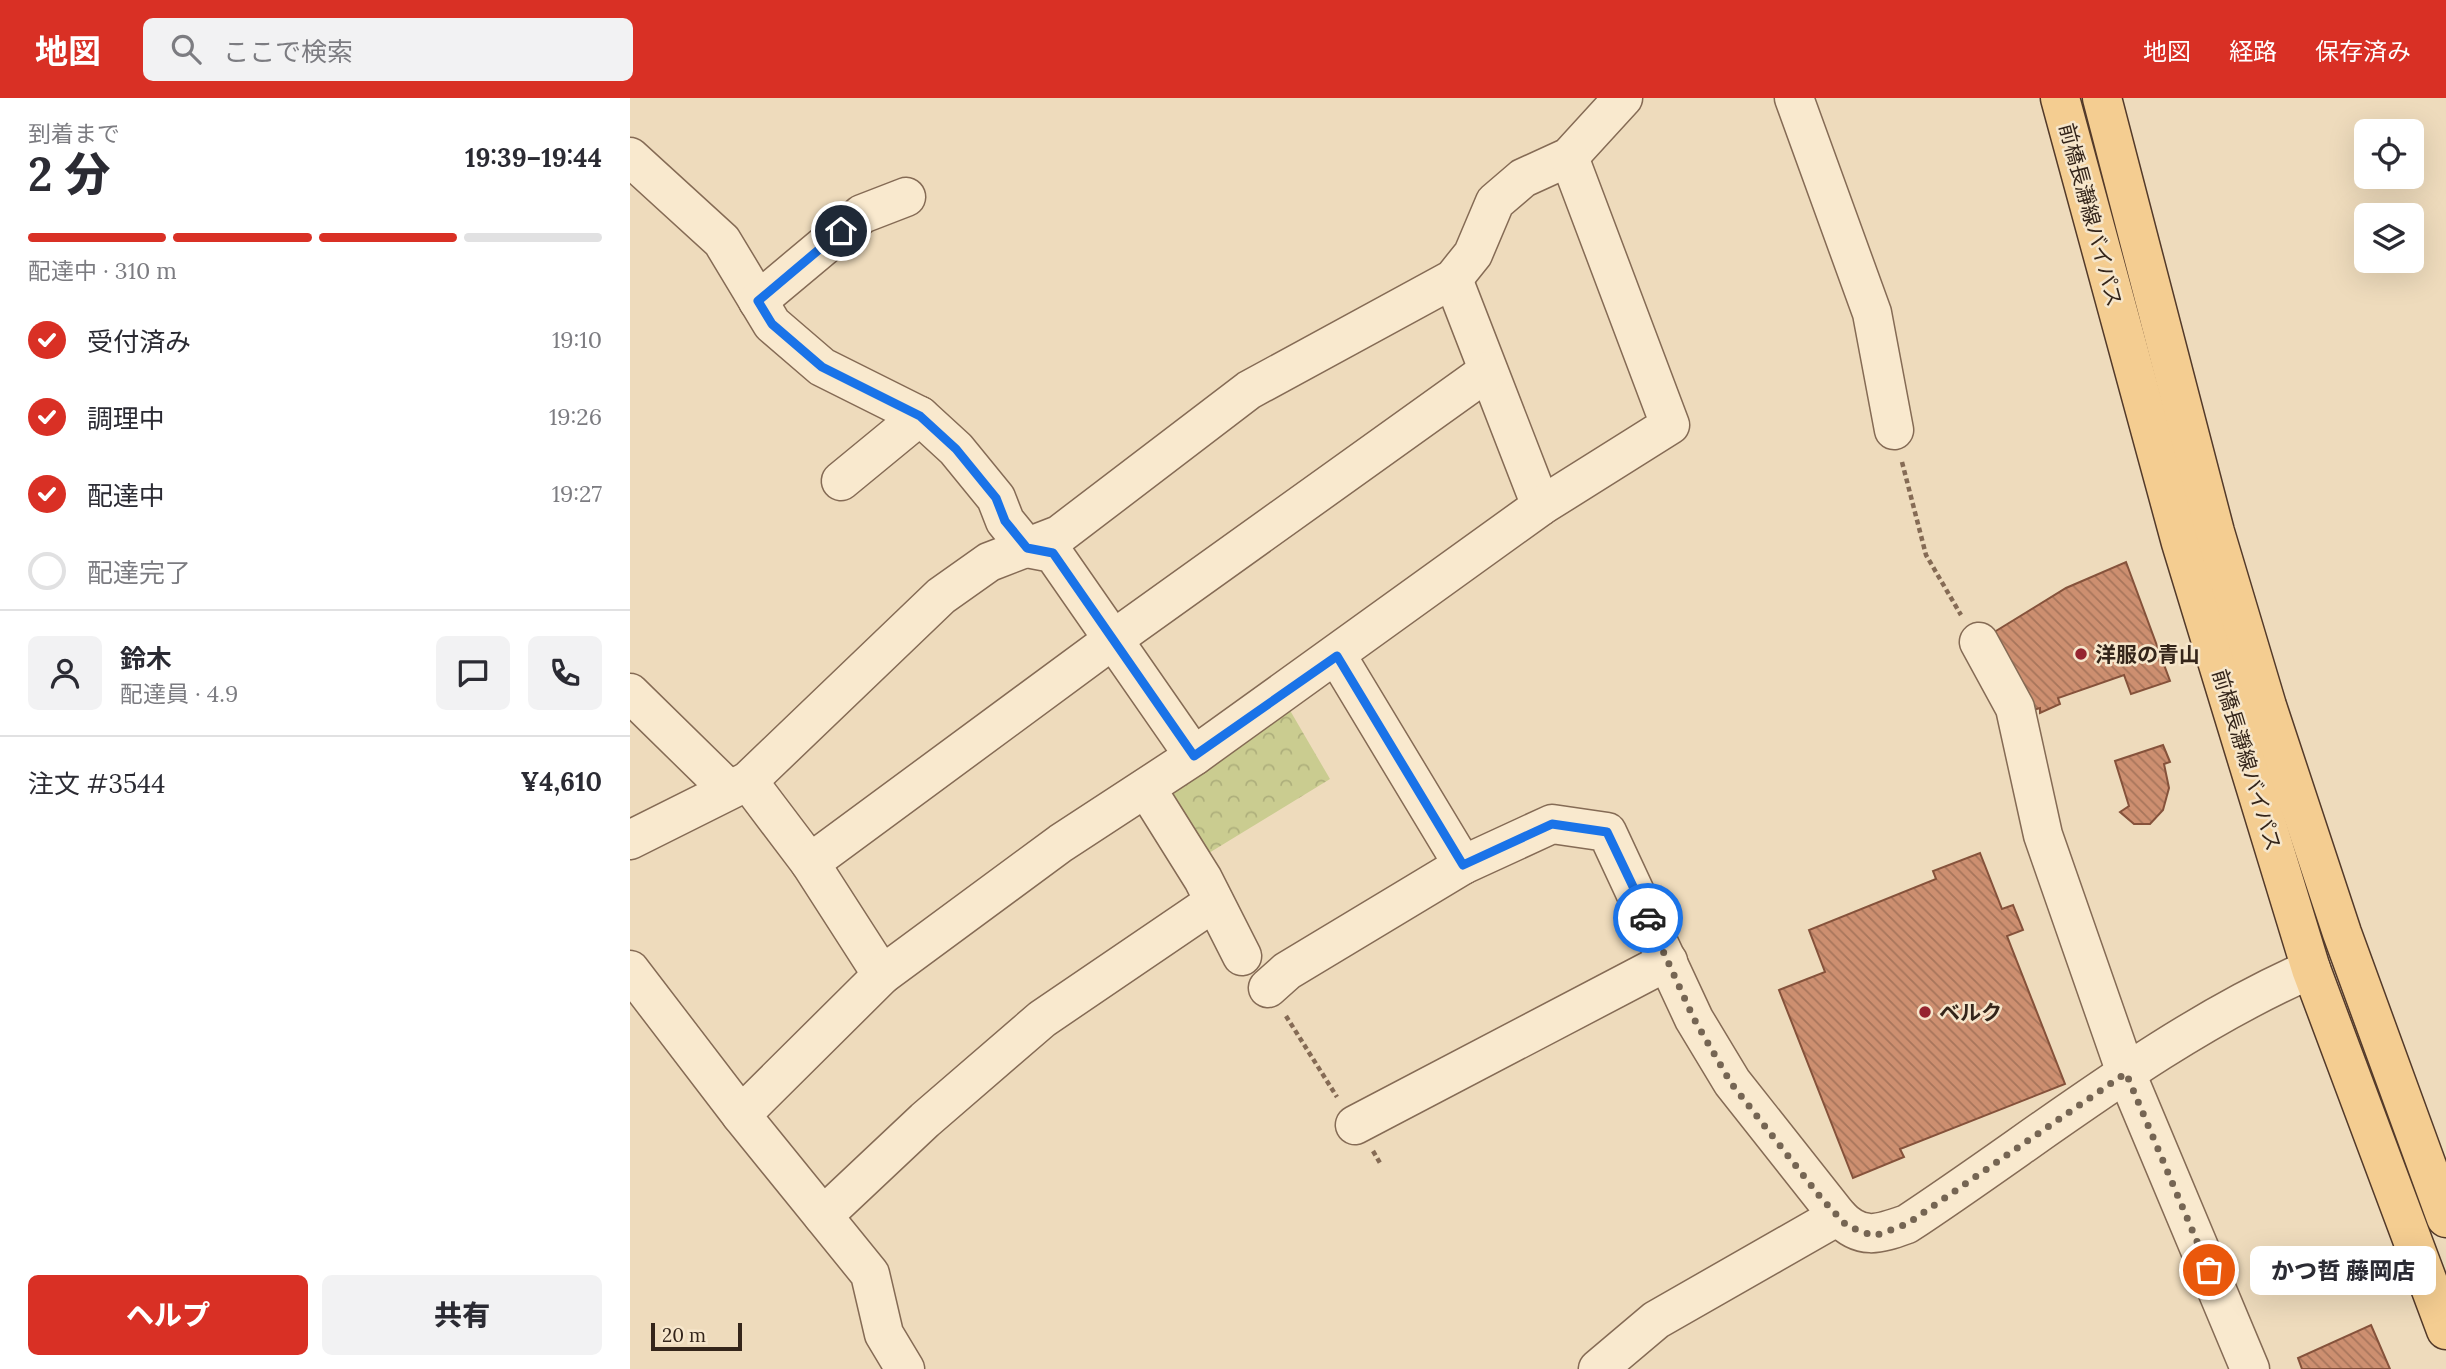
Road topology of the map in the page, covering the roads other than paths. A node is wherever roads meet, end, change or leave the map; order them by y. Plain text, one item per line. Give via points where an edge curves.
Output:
1 (1623, 98) edge
2 (1794, 98) edge
3 (2060, 98) edge
4 (2102, 98) edge
5 (1569, 156) junction
6 (630, 157) edge
7 (906, 197) dead end
8 (1453, 279) junction
9 (758, 301) junction
10 (1489, 372) junction
11 (920, 416) junction
12 (1894, 430) road end
13 (841, 481) dead end
14 (1541, 506) junction
15 (1027, 548) junction
16 (1111, 641) junction
17 (1979, 642) road end
18 (1337, 656) junction
19 (630, 693) edge
20 (1194, 756) junction
21 (738, 785) junction
22 (1146, 788) junction
23 (630, 840) edge
24 (810, 863) junction
25 (1463, 865) junction
26 (1214, 902) junction
27 (1242, 956) dead end
28 (1668, 961) junction
29 (2311, 969) junction
30 (630, 970) edge
31 (882, 975) junction
32 (1268, 988) road end
33 (2126, 1073) junction
34 (741, 1115) junction
35 (1355, 1125) road end
36 (823, 1216) junction
37 (1838, 1216) junction
38 (2446, 1218) edge
39 (2446, 1330) edge
40 (905, 1369) edge
41 (1598, 1369) edge
42 (2250, 1369) edge

1 - 5 street
2 - 12 street via 1872,313
3 - 29 main road, 前橋長瀞線バイパス via 2180,543
4 - 38 main road, 前橋長瀞線バイパス via 2215,532 2267,706 2342,933
5 - 8 street via 1523,177 1496,202 1473,254
5 - 14 street via 1670,425
6 - 9 street via 722,241
7 - 9 street via 862,214
8 - 10 street
8 - 15 street via 1249,390 1059,535
9 - 11 street via 772,324 822,367
10 - 14 street
10 - 16 street
11 - 13 street
11 - 15 street via 956,449 996,498 1005,521
14 - 18 street
15 - 16 street via 1053,553
15 - 21 street via 989,562 941,596
16 - 20 street
16 - 24 street
17 - 33 street via 2015,708 2043,835
18 - 20 street
18 - 25 street
19 - 21 street
20 - 22 street
21 - 23 street
21 - 24 street
22 - 26 street
22 - 31 street via 1061,843
24 - 31 street
25 - 28 street via 1552,824 1607,832
25 - 32 street via 1287,971
26 - 27 street
26 - 36 street via 1042,1019
28 - 35 street
28 - 37 street via 1694,1019 1731,1083
29 - 33 street
29 - 39 main road, 前橋長瀞線バイパス
30 - 34 street
31 - 34 street
33 - 37 street via 1907,1224 1874,1236 1847,1226
33 - 42 street
34 - 36 street
36 - 40 street via 870,1274 884,1334
37 - 41 street via 1656,1320

